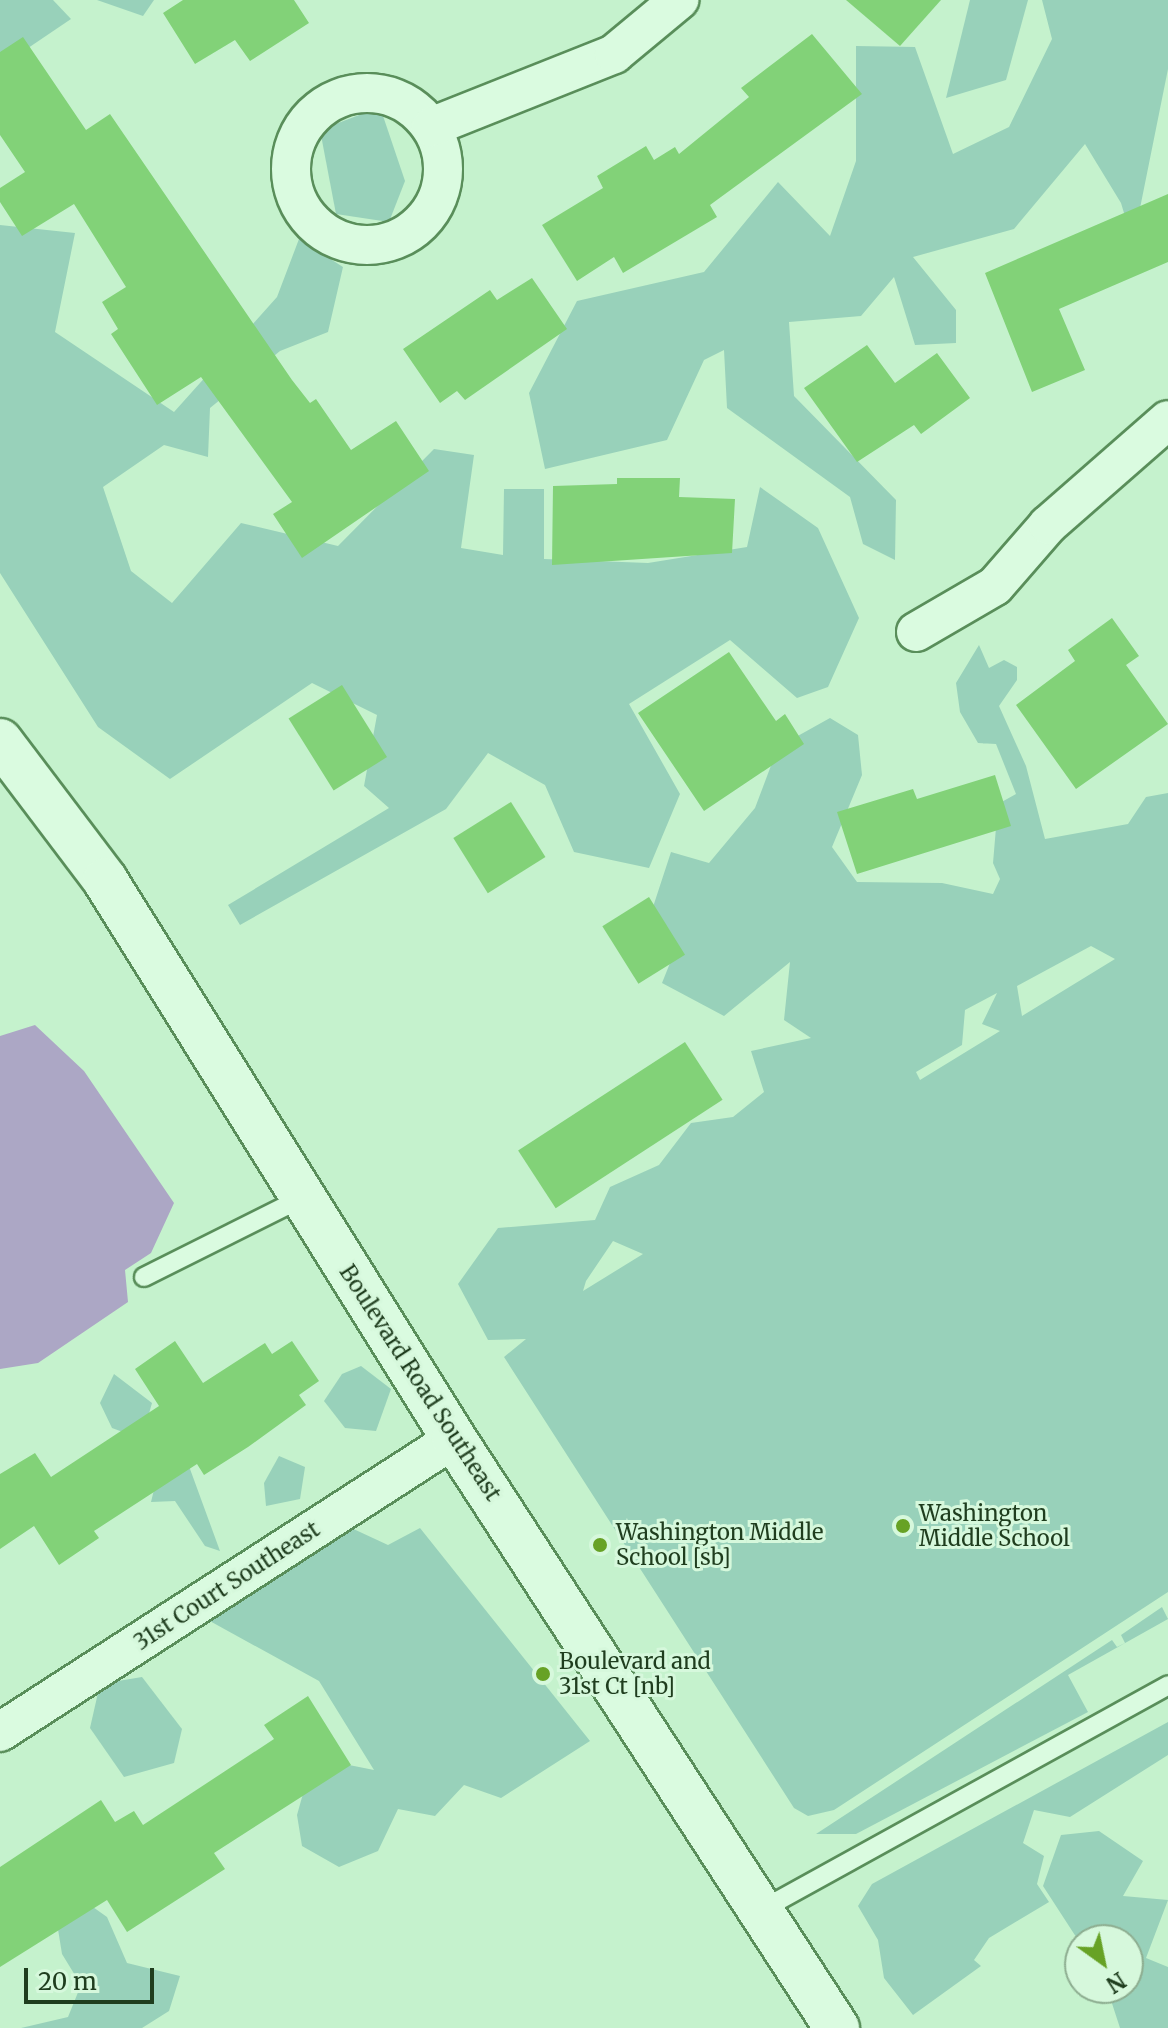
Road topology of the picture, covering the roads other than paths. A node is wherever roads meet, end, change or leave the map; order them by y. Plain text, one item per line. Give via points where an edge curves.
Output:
1 (679, 0) edge
2 (431, 127) junction
3 (1168, 420) edge
4 (916, 632) dead end
5 (0, 741) edge
6 (302, 1198) junction
7 (144, 1277) dead end
8 (454, 1439) junction
9 (1168, 1685) edge
10 (0, 1732) edge
11 (763, 1909) junction
12 (837, 2028) edge

1 - 2 street via 614,54
2 - 2 street via 398,99 366,93 334,99 302,128 293,148 293,191 303,211 317,227 357,245 378,244 417,226 432,210 443,168
3 - 4 street via 1069,505 995,586
5 - 6 street, Boulevard Road Southeast via 105,880
6 - 7 lane
6 - 8 street, Boulevard Road Southeast
8 - 10 street, 31st Court Southeast
8 - 11 street, Boulevard Road Southeast
9 - 11 lane
11 - 12 street, Boulevard Road Southeast

